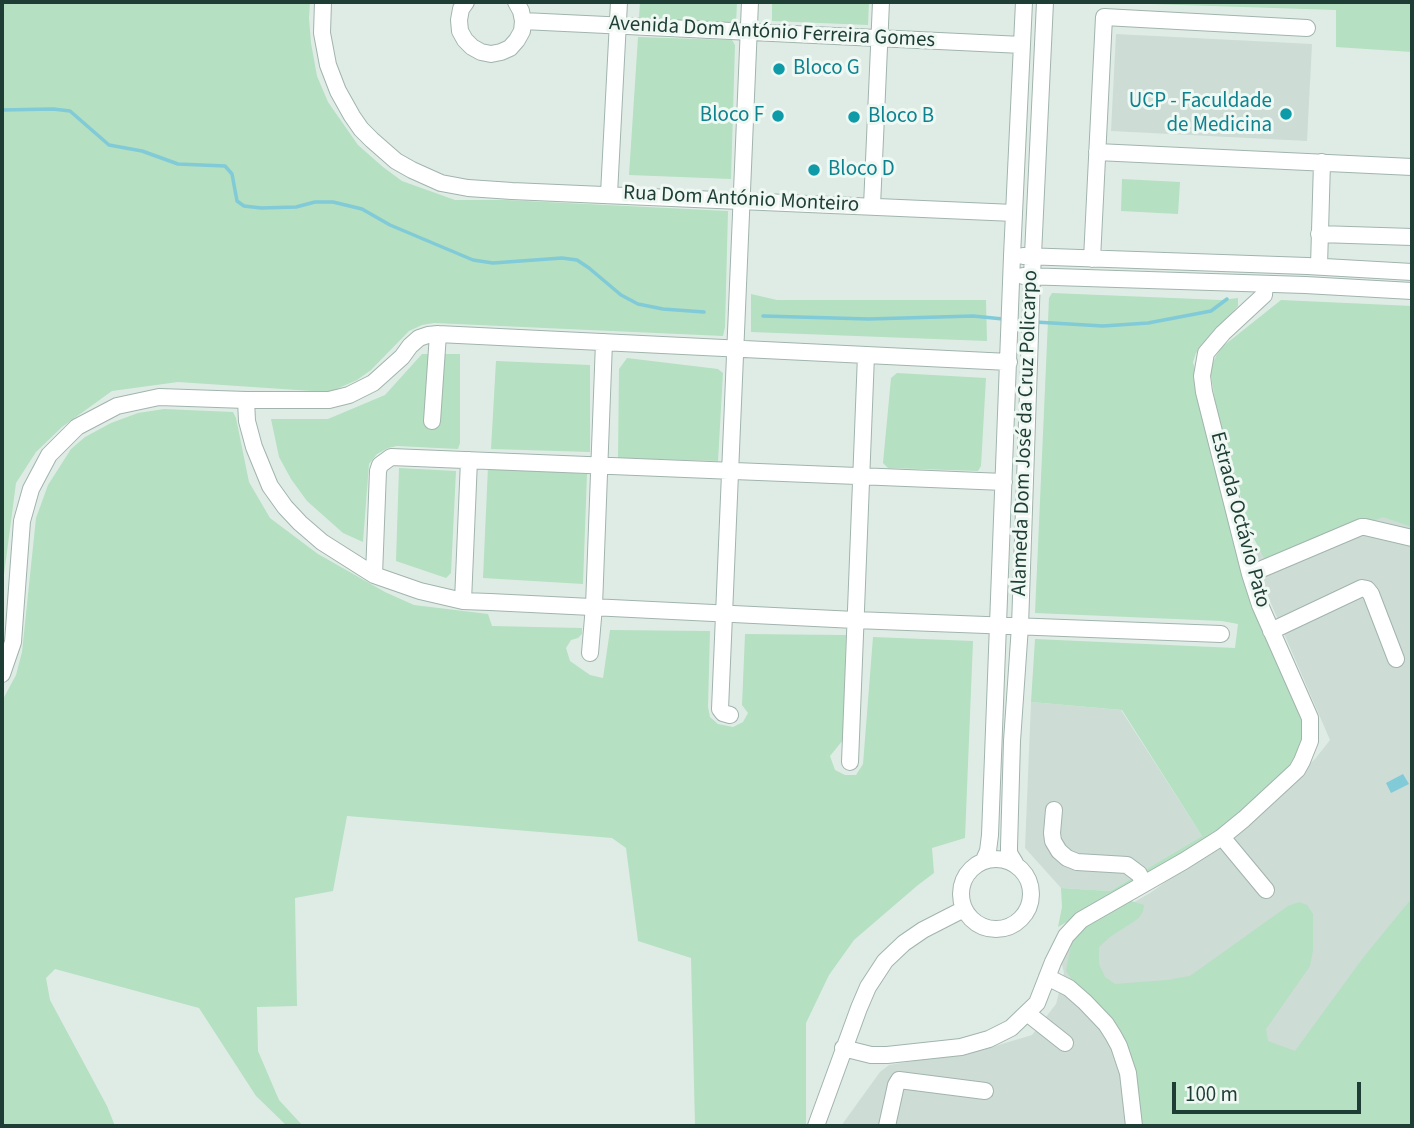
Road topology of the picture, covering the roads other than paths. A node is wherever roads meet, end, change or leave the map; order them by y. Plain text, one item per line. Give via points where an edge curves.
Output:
1 (323, 2) edge
2 (466, 2) edge
3 (516, 2) edge
4 (619, 2) edge
5 (750, 2) edge
6 (881, 2) edge
7 (1024, 2) edge
8 (1045, 2) edge
9 (1105, 10) edge
10 (523, 21) junction
11 (618, 26) junction
12 (1307, 28) dead end
13 (749, 32) junction
14 (879, 38) junction
15 (1022, 45) junction
16 (1097, 152) junction
17 (1322, 162) junction
18 (1412, 167) edge
19 (609, 194) junction
20 (741, 200) junction
21 (872, 206) junction
22 (1014, 213) junction
23 (1319, 234) junction
24 (1412, 237) edge
25 (1012, 256) junction
26 (1033, 257) junction
27 (1092, 259) junction
28 (1318, 267) junction
29 (1412, 272) edge
30 (1012, 276) junction
31 (1032, 276) junction
32 (1265, 284) junction
33 (1412, 291) edge
34 (438, 334) junction
35 (604, 342) junction
36 (735, 349) junction
37 (866, 355) junction
38 (1009, 362) junction
39 (246, 400) junction
40 (432, 421) dead end
41 (469, 460) junction
42 (599, 466) junction
43 (730, 472) junction
44 (861, 477) junction
45 (1004, 482) junction
46 (1412, 538) edge
47 (1250, 574) junction
48 (374, 575) junction
49 (463, 601) junction
50 (594, 606) junction
51 (723, 613) junction
52 (855, 620) junction
53 (999, 625) junction
54 (1020, 626) junction
55 (1271, 631) junction
56 (1222, 634) dead end
57 (590, 653) dead end
58 (1396, 659) dead end
59 (2, 674) edge
60 (730, 715) dead end
61 (850, 762) dead end
62 (1054, 810) dead end
63 (1222, 836) junction
64 (984, 860) junction
65 (1015, 863) junction
66 (1144, 884) junction
67 (1266, 890) dead end
68 (964, 909) junction
69 (1047, 977) junction
70 (1027, 1013) junction
71 (1065, 1043) dead end
72 (843, 1048) junction
73 (985, 1091) dead end
74 (820, 1124) edge
75 (887, 1126) edge
76 (1134, 1126) edge

1 - 19 street, Rua Dom António Monteiro via 328,65 344,103 384,152 441,183
2 - 10 street via 460,31 481,52 510,48
3 - 10 street
4 - 11 street
5 - 13 street
6 - 14 street
7 - 15 street, Alameda Dom José da Cruz Policarpo
8 - 26 street, Alameda Dom José da Cruz Policarpo
9 - 12 street
9 - 16 street
10 - 11 street, Avenida Dom António Ferreira Gomes
11 - 13 street, Avenida Dom António Ferreira Gomes
11 - 19 street
13 - 14 street, Avenida Dom António Ferreira Gomes
13 - 20 street
14 - 15 street, Avenida Dom António Ferreira Gomes
14 - 21 street
15 - 22 street, Alameda Dom José da Cruz Policarpo
16 - 17 street
16 - 27 street
17 - 18 street
17 - 23 street
19 - 20 street, Rua Dom António Monteiro
20 - 21 street, Rua Dom António Monteiro
20 - 36 street
21 - 22 street, Rua Dom António Monteiro
22 - 25 street, Alameda Dom José da Cruz Policarpo
23 - 24 street
23 - 28 street
25 - 26 street
25 - 30 street, Alameda Dom José da Cruz Policarpo
26 - 27 street
26 - 31 street, Alameda Dom José da Cruz Policarpo
27 - 28 street
28 - 29 street
30 - 31 street
30 - 38 street, Alameda Dom José da Cruz Policarpo
31 - 32 street
31 - 54 street, Alameda Dom José da Cruz Policarpo
32 - 33 street
32 - 47 street, Estrada Octávio Pato via 1264,295 1206,353 1202,376
34 - 35 street
34 - 39 street via 419,338 373,383 349,395 329,400
34 - 40 street
35 - 36 street
35 - 42 street
36 - 37 street
36 - 43 street
37 - 38 street
37 - 44 street
38 - 45 street, Alameda Dom José da Cruz Policarpo
39 - 48 street via 254,447 270,486 285,507 322,542
39 - 59 street via 159,397 117,406 78,427 49,455 31,489 22,520 13,642
41 - 42 street
41 - 48 street via 391,457 380,465
41 - 49 street
42 - 43 street
42 - 50 street
43 - 44 street
43 - 51 street
44 - 45 street
44 - 52 street
45 - 53 street, Alameda Dom José da Cruz Policarpo
46 - 47 street via 1361,527
47 - 55 street, Estrada Octávio Pato
48 - 49 street
49 - 50 street
50 - 51 street
50 - 57 street
51 - 52 street
51 - 60 street via 720,709
52 - 53 street
52 - 61 street
53 - 54 street
53 - 64 street, Alameda Dom José da Cruz Policarpo via 990,835
54 - 56 street
54 - 65 street, Alameda Dom José da Cruz Policarpo via 1009,847
55 - 58 street via 1367,589
55 - 63 street, Estrada Octávio Pato via 1310,718 1307,750 1297,770
62 - 66 street via 1053,841 1067,858 1127,865
63 - 66 street, Estrada Octávio Pato
63 - 67 street
64 - 65 street via 1000,858
64 - 68 street via 970,870 962,884
65 - 68 street via 1026,873 1032,895 1018,922 988,928
66 - 69 street, Estrada Octávio Pato via 1081,920 1066,936
68 - 72 street via 923,930 886,961 868,986
69 - 70 street, Estrada Octávio Pato via 1037,1003
69 - 76 street via 1085,1002 1113,1035 1128,1073
70 - 71 street
70 - 72 street, Estrada Octávio Pato via 1011,1028 961,1047 887,1055
72 - 74 street
73 - 75 street via 899,1080

